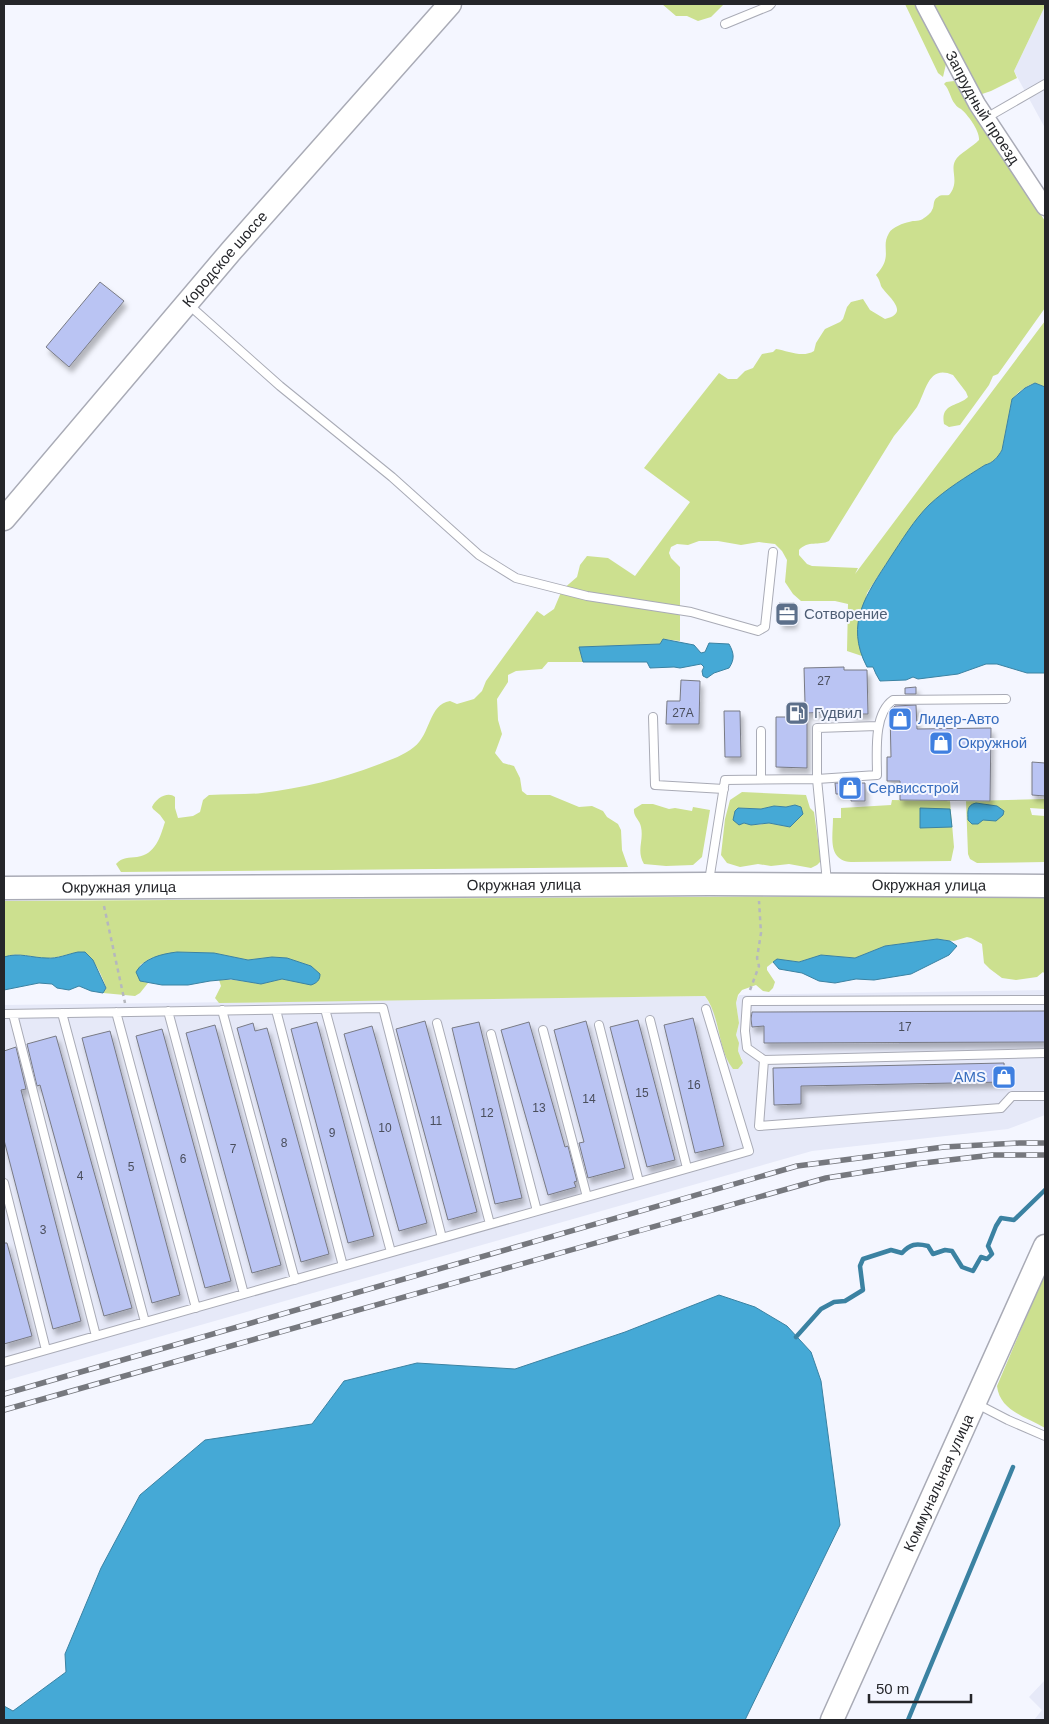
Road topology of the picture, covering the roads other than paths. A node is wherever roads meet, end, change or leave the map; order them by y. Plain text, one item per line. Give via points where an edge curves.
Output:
1 (450, 4) edge
2 (771, 4) edge
3 (924, 4) edge
4 (725, 24) dead end
5 (1045, 84) edge
6 (986, 118) junction
7 (1045, 208) edge
8 (187, 303) junction
9 (4, 518) edge
10 (773, 552) dead end
11 (1006, 699) dead end
12 (653, 717) dead end
13 (878, 726) junction
14 (761, 731) dead end
15 (761, 779) junction
16 (817, 779) junction
17 (724, 789) junction
18 (708, 884) junction
19 (828, 884) junction
20 (1045, 886) edge
21 (4, 888) edge
22 (1045, 1000) edge
23 (706, 1008) dead end
24 (325, 1009) junction
25 (222, 1010) junction
26 (276, 1010) junction
27 (168, 1011) junction
28 (116, 1012) junction
29 (62, 1013) junction
30 (4, 1014) edge
31 (13, 1014) junction
32 (650, 1020) dead end
33 (437, 1023) dead end
34 (598, 1026) dead end
35 (543, 1030) dead end
36 (491, 1034) dead end
37 (1045, 1053) edge
38 (764, 1060) junction
39 (1045, 1096) edge
40 (687, 1168) junction
41 (638, 1182) junction
42 (4, 1183) edge
43 (587, 1197) junction
44 (537, 1211) junction
45 (490, 1224) junction
46 (442, 1238) junction
47 (1045, 1246) edge
48 (391, 1252) junction
49 (343, 1266) junction
50 (295, 1280) junction
51 (244, 1294) junction
52 (196, 1308) junction
53 (145, 1322) junction
54 (96, 1336) junction
55 (46, 1350) junction
56 (4, 1362) edge
57 (976, 1403) junction
58 (1045, 1436) edge
59 (832, 1720) edge

1 - 8 main road, Кородское шоссе
2 - 4 lane
3 - 6 street, Запрудный проезд
5 - 6 lane
6 - 7 street, Запрудный проезд
8 - 9 main road, Кородское шоссе
8 - 10 lane via 479,555 516,578 587,596 691,612 758,631 765,626
11 - 13 lane via 893,700 888,703
12 - 17 lane via 654,785
13 - 16 lane via 877,775
13 - 16 lane via 816,728
14 - 15 lane
15 - 16 lane
15 - 17 lane via 725,780
16 - 19 lane
17 - 18 lane
18 - 19 main road, Окружная улица
18 - 21 main road, Окружная улица
19 - 20 main road, Окружная улица
22 - 38 lane via 747,1001 747,1048
23 - 40 lane via 749,1151
24 - 26 lane
24 - 46 lane via 383,1008
24 - 48 lane
25 - 26 lane
25 - 27 lane
25 - 50 lane
26 - 49 lane
27 - 28 lane
27 - 51 lane
28 - 29 lane
28 - 52 lane
29 - 31 lane
29 - 53 lane
30 - 31 lane
31 - 54 lane
32 - 40 lane
33 - 45 lane
34 - 41 lane
35 - 43 lane
36 - 44 lane
37 - 38 lane
38 - 39 lane via 759,1126 1001,1108 1012,1096
40 - 41 lane
41 - 43 lane
42 - 55 lane
43 - 44 lane
44 - 45 lane
45 - 46 lane
46 - 48 lane
47 - 57 main road, Коммунальная улица
48 - 49 lane
49 - 50 lane
50 - 51 lane
51 - 52 lane
52 - 53 lane
53 - 54 lane
54 - 55 lane
55 - 56 lane
57 - 58 lane
57 - 59 main road, Коммунальная улица

